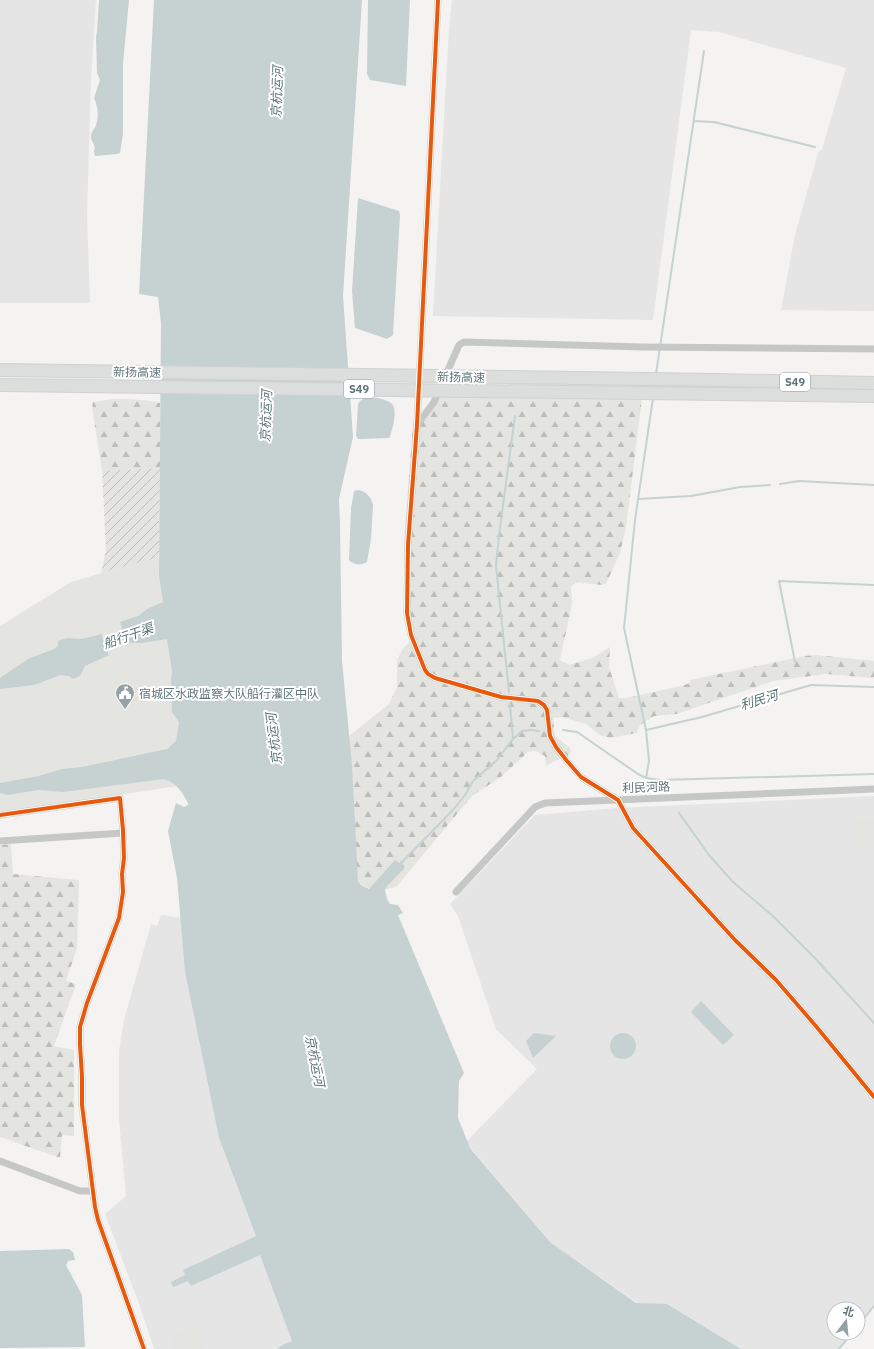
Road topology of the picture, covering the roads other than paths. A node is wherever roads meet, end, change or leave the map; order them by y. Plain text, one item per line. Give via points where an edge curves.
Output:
1 (438, 0) edge
2 (874, 349) edge
3 (0, 370) edge
4 (874, 383) edge
5 (0, 385) edge
6 (874, 396) edge
7 (416, 425) junction
8 (874, 789) edge
9 (618, 800) junction
10 (0, 815) edge
11 (123, 833) junction
12 (0, 841) edge
13 (456, 892) dead end
14 (874, 1098) edge
15 (0, 1161) edge
16 (92, 1191) junction
17 (144, 1349) edge

1 - 7 street
2 - 7 street via 464,342 459,345 434,402
3 - 4 highway, 新扬高速 / S49, bridge
5 - 6 highway, 新扬高速 / S49, bridge
7 - 9 street via 408,545 407,613 411,635 425,670 435,678 501,697 533,700 544,705 550,736 556,747 581,777
8 - 9 street, 利民河路
9 - 13 street, 利民河路 via 545,803 535,807
9 - 14 street via 633,828 735,940 776,980
10 - 11 street via 120,798
11 - 12 street
11 - 16 street via 123,884 119,918 80,1027 82,1105
15 - 16 street via 80,1191
16 - 17 street via 100,1226

